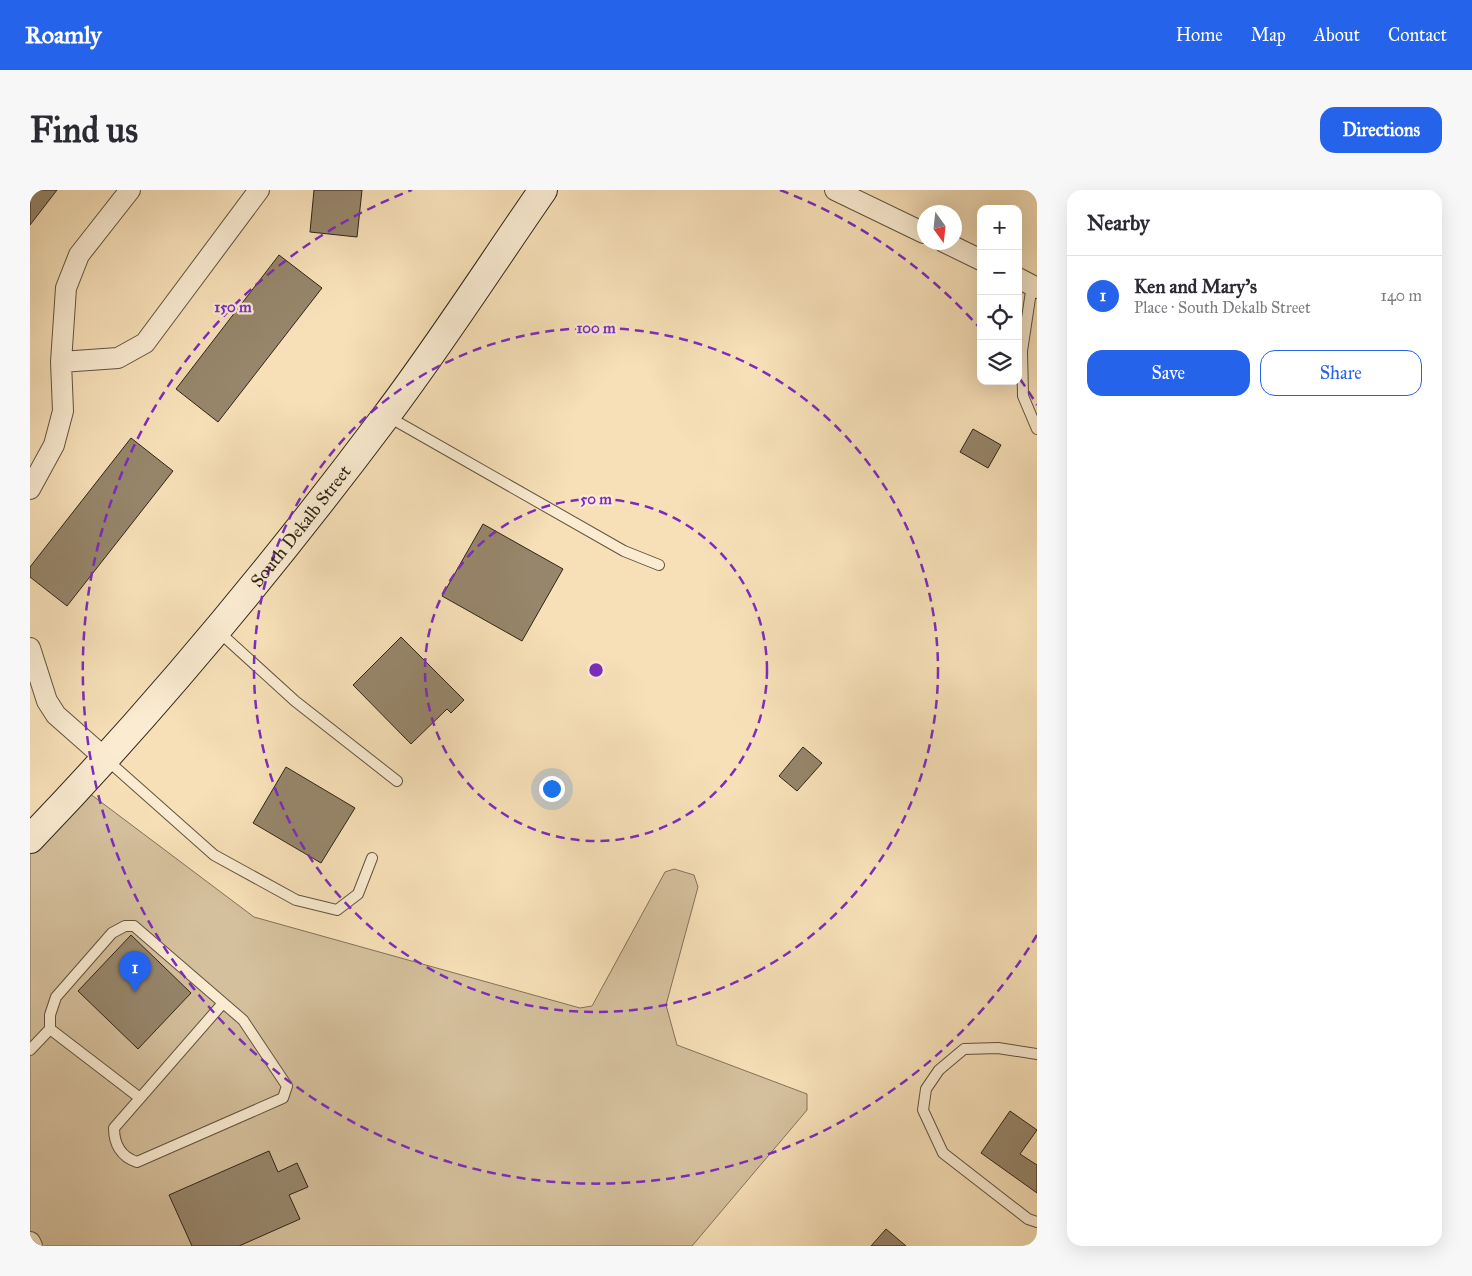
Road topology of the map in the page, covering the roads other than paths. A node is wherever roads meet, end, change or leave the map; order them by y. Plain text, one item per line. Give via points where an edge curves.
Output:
1 (130, 190) edge
2 (259, 190) edge
3 (543, 190) edge
4 (835, 190) edge
5 (917, 230) edge
6 (960, 250) edge
7 (977, 258) edge
8 (1029, 284) edge
9 (61, 362) junction
10 (386, 416) junction
11 (1037, 429) edge
12 (30, 489) edge
13 (659, 565) dead end
14 (218, 631) junction
15 (30, 648) edge
16 (107, 760) junction
17 (397, 781) dead end
18 (30, 839) edge
19 (372, 858) dead end
20 (223, 1003) junction
21 (50, 1029) junction
22 (30, 1050) edge
23 (1037, 1054) edge
24 (140, 1098) junction
25 (1037, 1222) edge
26 (30, 1242) edge
27 (32, 1246) edge

1 - 9 street via 79,255 66,288
2 - 9 street via 145,343 118,358
3 - 10 main road, South Dekalb Street
4 - 5 street
6 - 7 street
8 - 11 lane via 1022,351 1023,396
9 - 12 street via 63,411 54,445
10 - 13 lane via 624,551
10 - 14 main road, South Dekalb Street
14 - 16 main road, South Dekalb Street
14 - 17 lane via 295,701
15 - 16 street via 47,701 56,715
16 - 18 main road, South Dekalb Street
16 - 19 lane via 214,855 296,900 336,910 358,894
20 - 21 lane via 134,926 125,926 112,933 56,997 50,1015
20 - 24 lane
20 - 24 lane via 243,1020 287,1086 283,1098 138,1162 127,1159 118,1147 114,1141 114,1128
21 - 22 lane
21 - 24 lane
23 - 25 lane via 998,1048 964,1049 939,1070 926,1089 923,1110 943,1153 1028,1219
26 - 27 street

